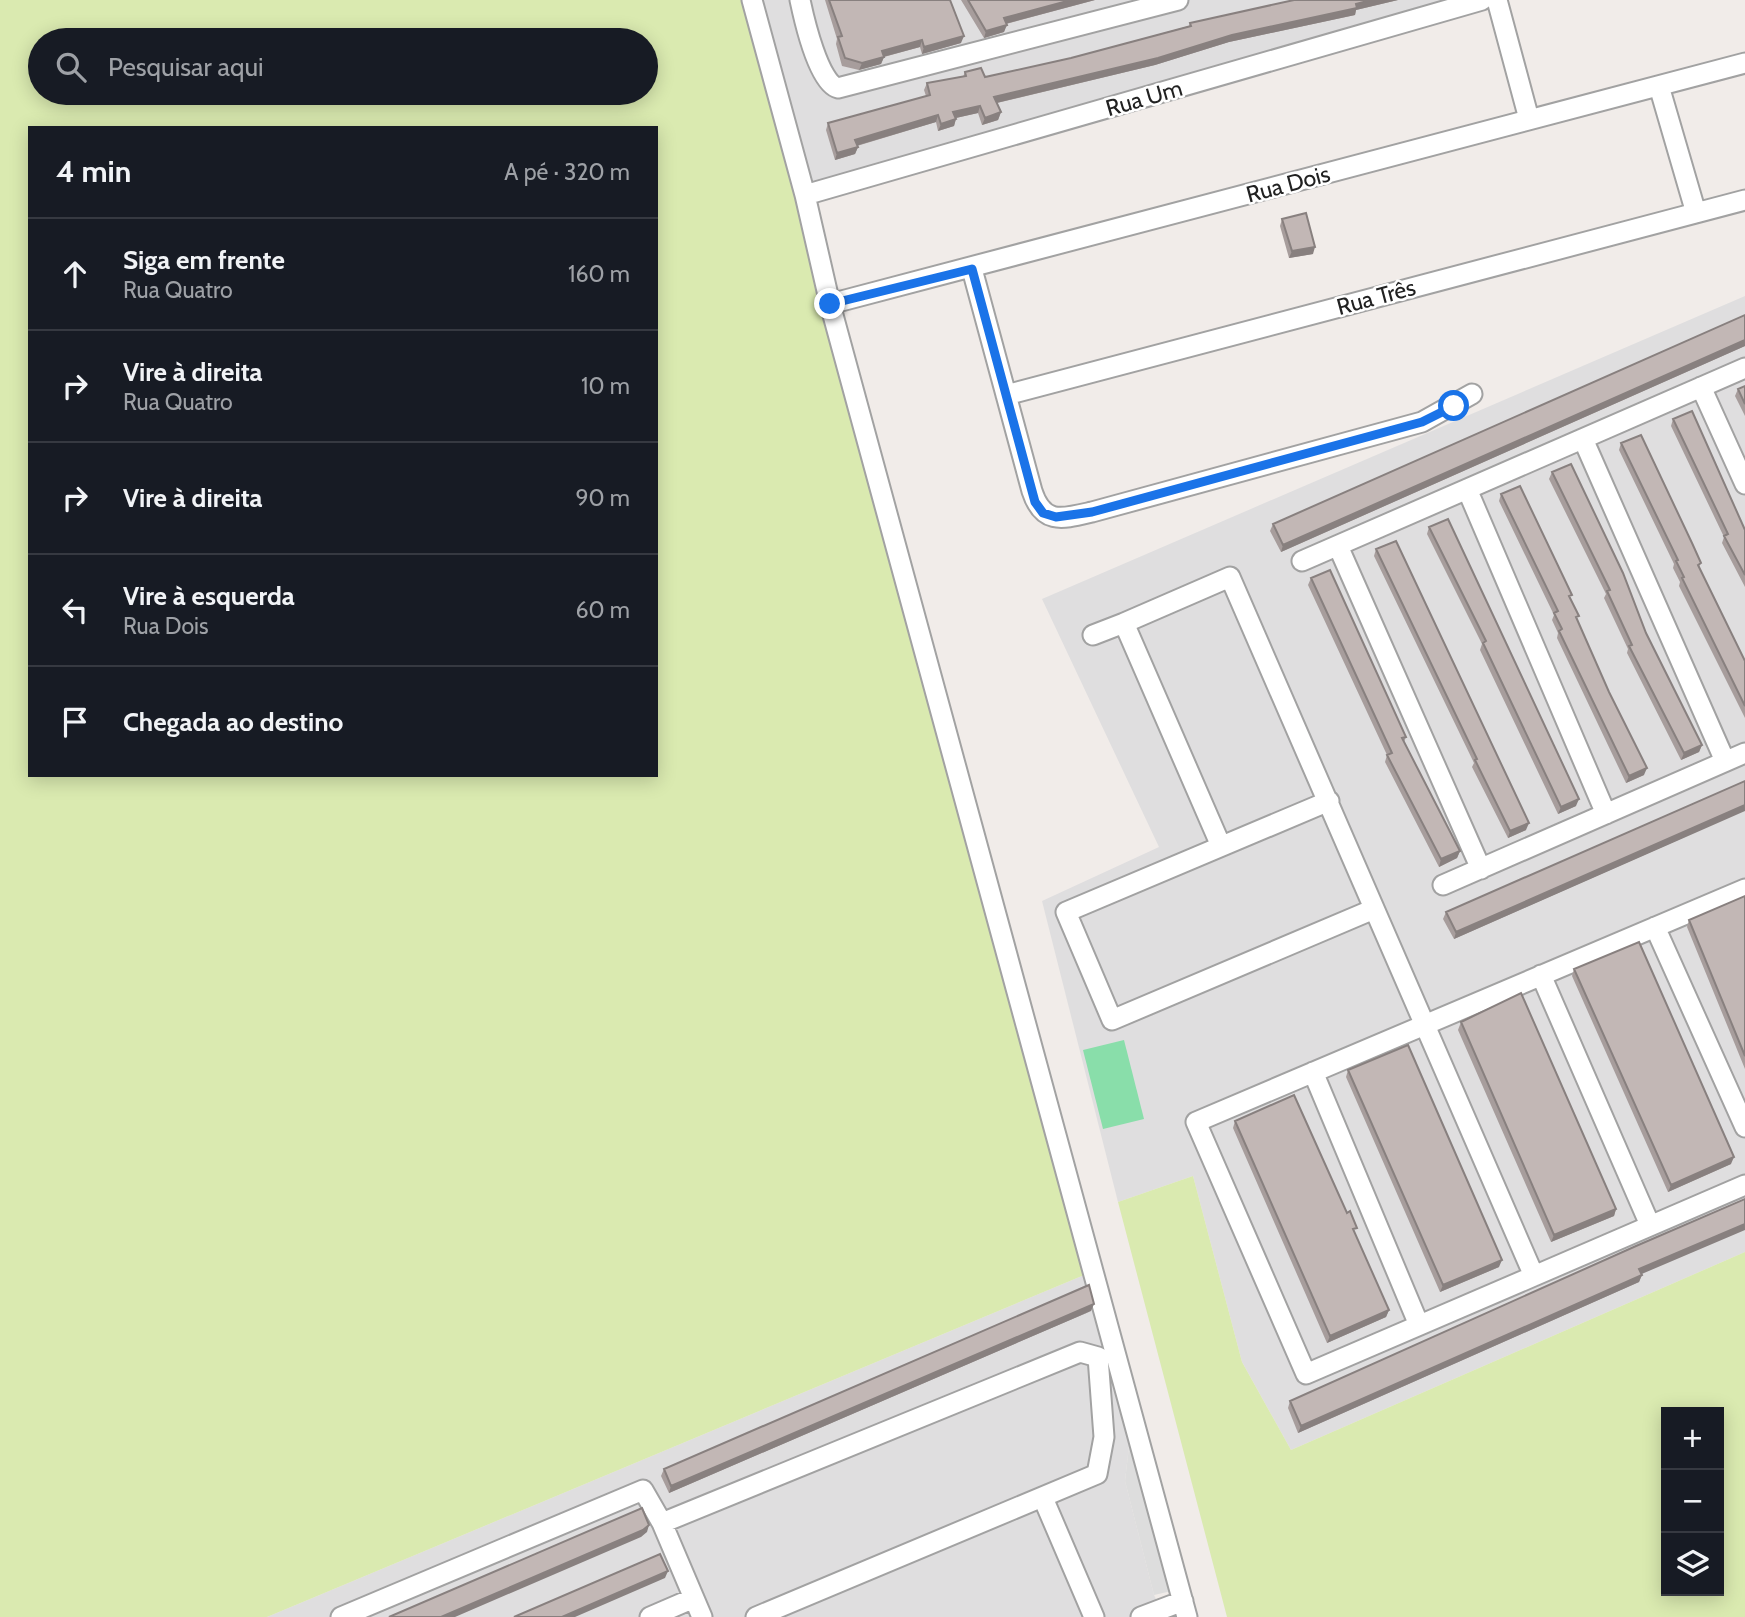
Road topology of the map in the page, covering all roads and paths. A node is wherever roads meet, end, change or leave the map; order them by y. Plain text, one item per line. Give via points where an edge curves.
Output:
1 (752, 0) edge
2 (800, 0) edge
3 (1178, 0) edge
4 (1482, 0) edge
5 (1497, 0) edge
6 (1745, 63) edge
7 (1659, 86) junction
8 (1529, 119) junction
9 (805, 195) junction
10 (1745, 200) edge
11 (1696, 213) junction
12 (972, 269) junction
13 (830, 304) junction
14 (1745, 368) edge
15 (1701, 387) junction
16 (1472, 394) dead end
17 (1006, 395) junction
18 (1583, 439) junction
19 (1745, 484) edge
20 (1467, 489) junction
21 (1338, 546) junction
22 (1302, 561) dead end
23 (1124, 623) junction
24 (1093, 635) dead end
25 (1745, 752) edge
26 (1725, 761) junction
27 (1329, 800) junction
28 (1606, 814) junction
29 (1221, 846) junction
30 (1481, 869) junction
31 (1443, 885) dead end
32 (1745, 889) edge
33 (1374, 909) junction
34 (1655, 927) junction
35 (1541, 975) junction
36 (1424, 1024) junction
37 (1313, 1072) junction
38 (1745, 1127) edge
39 (1745, 1185) edge
40 (1650, 1225) junction
41 (1534, 1276) junction
42 (1419, 1325) junction
43 (1043, 1498) junction
44 (662, 1523) junction
45 (694, 1598) junction
46 (1185, 1609) edge
47 (341, 1617) edge
48 (650, 1617) edge
49 (702, 1617) edge
50 (756, 1617) edge
51 (1094, 1617) edge
52 (1140, 1617) edge

1 - 9 street
2 - 3 street via 821,72 827,83 838,88
4 - 9 street, Rua Um
5 - 8 street
6 - 7 street, Rua Dois
7 - 8 street, Rua Dois
7 - 11 street
8 - 12 street, Rua Dois
9 - 13 street
10 - 11 street, Rua Três
11 - 17 street, Rua Três
12 - 13 street, Rua Dois
12 - 17 street
13 - 46 street
14 - 15 street
15 - 18 street
15 - 19 street
16 - 17 street via 1422,422 1064,517 1048,516 1039,509
18 - 20 street
18 - 26 street
20 - 21 street
20 - 28 street
21 - 22 street
21 - 30 street
23 - 24 street
23 - 27 street via 1230,577
23 - 29 street
25 - 26 street
26 - 28 street
27 - 29 street
27 - 33 street
28 - 30 street
29 - 33 street via 1066,912 1112,1020
30 - 31 street
32 - 34 street
33 - 36 street
34 - 35 street
34 - 38 street
35 - 36 street
35 - 40 street
36 - 37 street
36 - 41 street
37 - 42 street
37 - 42 street via 1196,1122 1306,1374
39 - 40 street
40 - 41 street
41 - 42 street
43 - 44 street via 1097,1474 1104,1437 1098,1357 1080,1352
43 - 50 street
43 - 51 street
44 - 45 street
44 - 47 street via 643,1490
45 - 48 street
45 - 49 street
46 - 52 street

